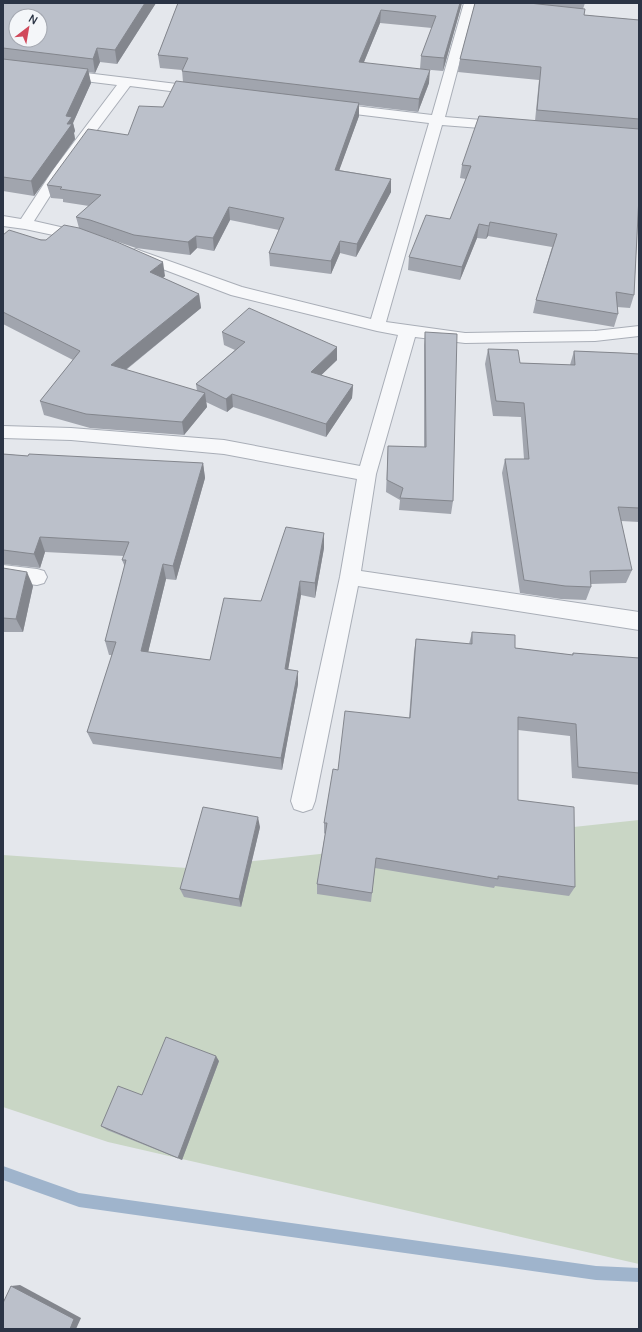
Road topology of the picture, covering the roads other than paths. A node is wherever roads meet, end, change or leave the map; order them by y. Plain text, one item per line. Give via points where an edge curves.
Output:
1 (464, 3) edge
2 (469, 4) edge
3 (484, 5) edge
4 (3, 67) edge
5 (126, 82) junction
6 (212, 93) edge
7 (320, 106) edge
8 (437, 120) junction
9 (522, 128) edge
10 (3, 221) edge
11 (25, 224) junction
12 (102, 242) edge
13 (124, 250) edge
14 (377, 326) junction
15 (408, 331) junction
16 (639, 331) edge
17 (3, 432) edge
18 (367, 474) junction
19 (3, 573) edge
20 (37, 577) dead end
21 (350, 577) junction
22 (639, 621) edge
23 (303, 801) dead end

1 - 2 street
2 - 3 street
2 - 8 street
4 - 5 street
5 - 6 street
5 - 11 street via 58,173
7 - 8 street
8 - 9 street
8 - 14 street
10 - 11 street
11 - 12 street
13 - 14 street via 237,291
14 - 15 street
15 - 16 street via 465,338 595,336
15 - 18 street
17 - 18 street via 71,434 224,447
18 - 21 street
19 - 20 street
21 - 22 street
21 - 23 street

